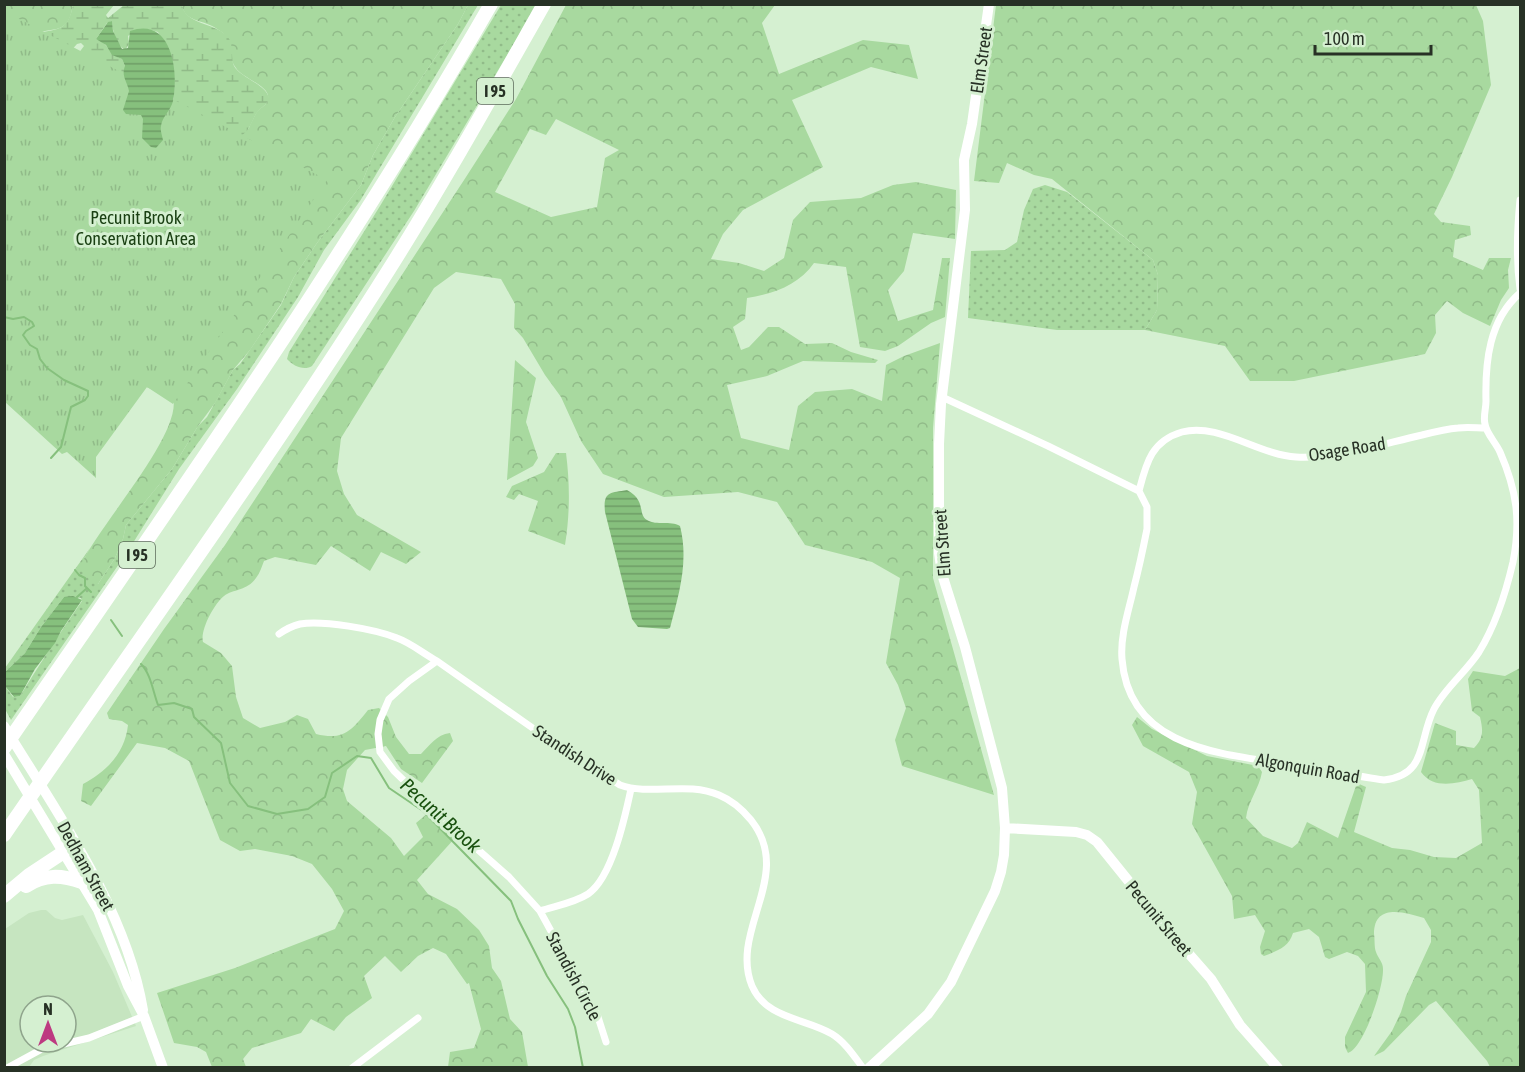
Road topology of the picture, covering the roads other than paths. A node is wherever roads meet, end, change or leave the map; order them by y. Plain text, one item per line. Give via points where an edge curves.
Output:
1 (491, 4) edge
2 (544, 4) edge
3 (989, 4) edge
4 (1521, 200) edge
5 (1521, 291) edge
6 (942, 397) junction
7 (1486, 428) junction
8 (1140, 491) junction
9 (279, 634) dead end
10 (437, 661) junction
11 (4, 726) edge
12 (4, 748) edge
13 (4, 754) edge
14 (631, 789) junction
15 (1005, 828) junction
16 (4, 834) edge
17 (76, 844) junction
18 (64, 852) junction
19 (82, 882) junction
20 (4, 896) edge
21 (4, 905) edge
22 (540, 911) junction
23 (144, 1016) junction
24 (418, 1018) dead end
25 (606, 1042) dead end
26 (7, 1068) edge
27 (163, 1068) edge
28 (352, 1068) edge
29 (863, 1068) edge
30 (869, 1068) edge
31 (1278, 1068) edge

1 - 12 highway, I 95 via 308,304
2 - 16 highway, I 95 via 444,178 358,316
3 - 6 street, Elm Street via 964,160 965,210
4 - 5 street, Algonquin Road via 1517,269
5 - 7 street, Algonquin Road via 1510,301 1489,345
6 - 8 street
6 - 15 street, Elm Street via 940,562 992,743 1002,788
7 - 8 street, Osage Road via 1458,428 1311,457 1281,456 1219,434 1191,430 1167,438 1157,447 1147,461
7 - 8 street, Algonquin Road via 1503,460 1517,502 1512,564 1488,636 1439,700 1427,726 1418,762 1396,779 1195,747 1144,716 1128,687 1122,659 1147,529 1147,507
9 - 10 street, Standish Drive via 306,623 331,624 396,637
10 - 14 street, Standish Drive via 602,774
10 - 22 street via 389,699 380,720 380,752 394,771 509,877
11 - 17 street, Dedham Street
13 - 18 street, Dedham Street
14 - 22 street via 601,883 577,900
14 - 29 street, Standish Drive via 711,792 732,802 749,817 762,838 767,861 748,955 753,987 773,1010 834,1035
15 - 30 street, Elm Street via 998,881 951,982 928,1014
15 - 31 street, Pecunit Street via 1087,835 1211,979 1240,1025
17 - 18 highway
17 - 23 street, Dedham Street via 111,909 137,982
18 - 19 street, Dedham Street
18 - 20 highway
19 - 21 highway via 63,876 43,878 22,888
19 - 23 street, Dedham Street
22 - 25 street, Standish Circle via 598,1017
23 - 26 street via 86,1039 42,1049
23 - 27 street, Dedham Street
24 - 28 street

